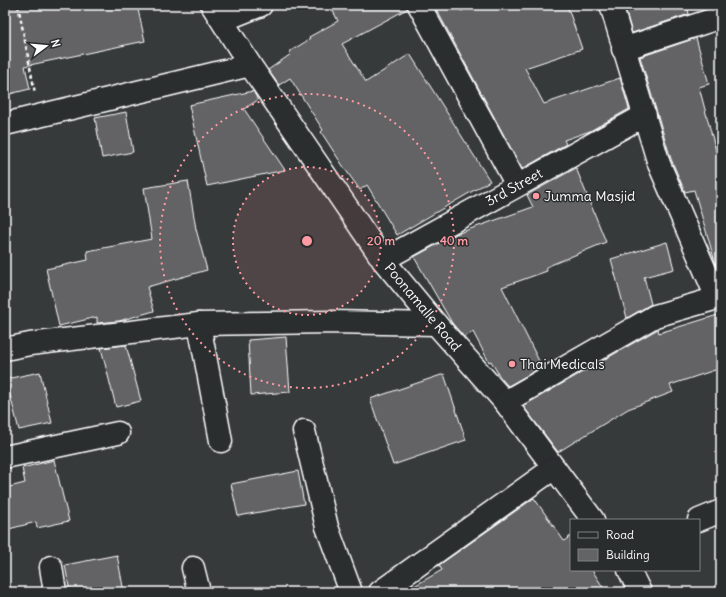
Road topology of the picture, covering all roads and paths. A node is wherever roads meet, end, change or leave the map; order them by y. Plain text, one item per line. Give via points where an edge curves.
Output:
1 (18, 5) edge
2 (260, 5) edge
3 (419, 5) edge
4 (611, 5) edge
5 (217, 12) edge
6 (721, 16) edge
7 (623, 49) junction
8 (250, 65) junction
9 (645, 114) junction
10 (39, 116) junction
11 (5, 124) edge
12 (517, 185) junction
13 (383, 260) junction
14 (719, 298) edge
15 (199, 324) junction
16 (436, 324) junction
17 (5, 349) edge
18 (505, 402) junction
19 (304, 431) dead end
20 (118, 433) dead end
21 (221, 441) dead end
22 (5, 457) edge
23 (554, 468) junction
24 (721, 511) edge
25 (592, 519) edge
26 (700, 520) edge
27 (51, 566) dead end
28 (193, 568) dead end
29 (630, 571) edge
30 (55, 592) edge
31 (199, 592) edge
32 (351, 592) edge
33 (380, 592) edge
34 (640, 592) edge

1 - 10 path
2 - 5 street
3 - 12 street
4 - 7 street
5 - 8 street, Poonamalle Road
6 - 7 street
7 - 9 street
8 - 10 street
8 - 13 street, Poonamalle Road
9 - 12 street, 3rd Street
9 - 14 street via 659,164
10 - 11 street
12 - 13 street, 3rd Street
13 - 16 street, Poonamalle Road
14 - 18 street via 655,316
15 - 16 street
15 - 17 street
15 - 21 street
16 - 18 street, Poonamalle Road
18 - 23 street, Poonamalle Road
19 - 32 street via 327,527
20 - 22 street
23 - 25 street, Poonamalle Road
23 - 33 street
24 - 26 street
27 - 30 street
28 - 31 street
29 - 34 street

